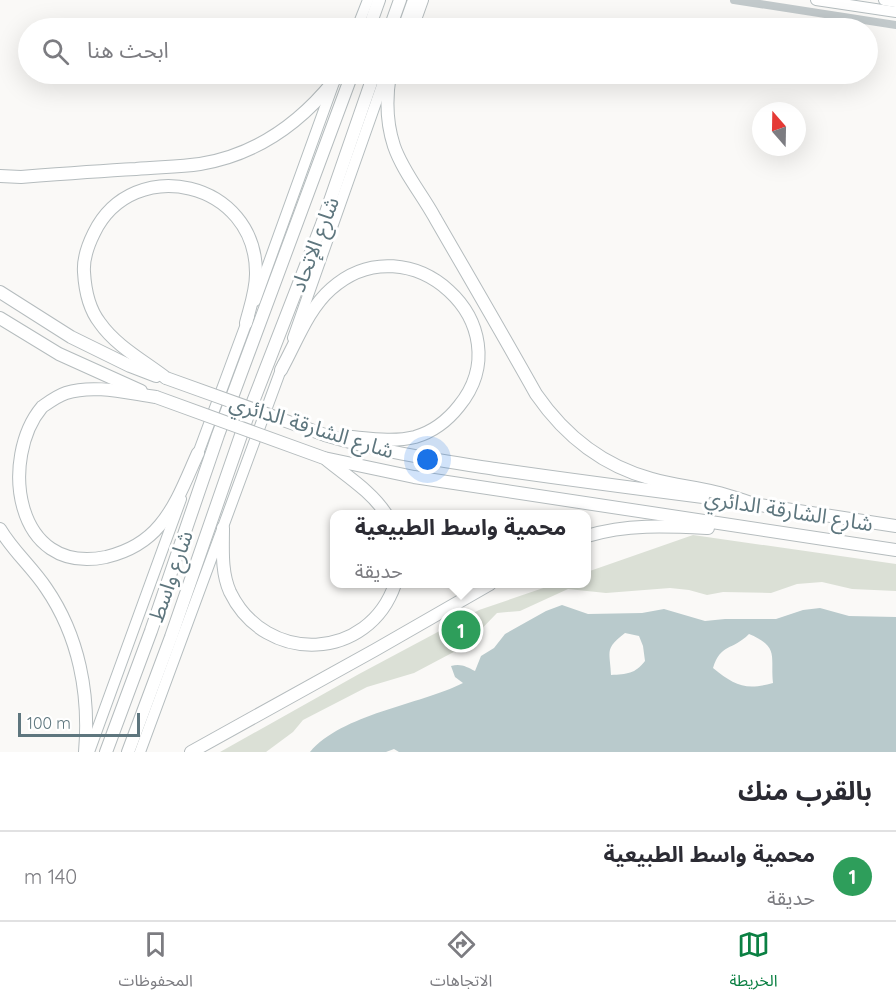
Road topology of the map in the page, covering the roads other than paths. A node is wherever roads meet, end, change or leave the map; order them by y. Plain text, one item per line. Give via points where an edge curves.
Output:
1 (362, 0) edge
2 (368, 0) edge
3 (379, 0) edge
4 (400, 0) edge
5 (413, 0) edge
6 (422, 0) edge
7 (734, 0) edge
8 (816, 0) edge
9 (884, 0) edge
10 (896, 2) edge
11 (896, 12) edge
12 (362, 15) junction
13 (361, 18) edge
14 (373, 18) edge
15 (394, 18) edge
16 (407, 18) edge
17 (416, 18) edge
18 (851, 18) edge
19 (878, 22) edge
20 (896, 25) edge
21 (330, 84) edge
22 (333, 84) edge
23 (348, 84) edge
24 (371, 84) edge
25 (384, 84) edge
26 (388, 84) edge
27 (395, 84) edge
28 (0, 176) edge
29 (425, 201) junction
30 (0, 292) edge
31 (0, 318) edge
32 (246, 323) junction
33 (281, 370) junction
34 (166, 378) junction
35 (156, 397) junction
36 (231, 400) joint
37 (249, 412) joint
38 (325, 435) junction
39 (198, 453) junction
40 (9, 454) dead end
41 (324, 458) junction
42 (9, 504) dead end
43 (755, 504) junction
44 (384, 510) edge
45 (896, 526) edge
46 (223, 528) junction
47 (0, 529) edge
48 (777, 532) junction
49 (591, 535) edge
50 (896, 550) edge
51 (393, 588) edge
52 (483, 588) edge
53 (87, 752) edge
54 (106, 752) edge
55 (128, 752) edge
56 (140, 752) edge
57 (191, 752) edge

1 - 12 main road
2 - 12 main road
3 - 14 highway
4 - 15 highway
5 - 16 main road
6 - 17 highway
7 - 18 street
8 - 11 main road
9 - 10 main road
12 - 13 main road
19 - 20 street
21 - 28 highway via 289,127 264,143 220,160
22 - 32 main road
23 - 36 highway, شارع الإتحاد
24 - 37 highway, شارع الإتحاد via 322,224
25 - 33 main road
26 - 29 highway via 392,138 400,160
27 - 29 highway via 397,131
29 - 43 highway via 536,394 571,436 636,475
30 - 34 highway, شارع الشارقة الدائري via 71,337 130,366
31 - 35 highway, شارع الشارقة الدائري via 59,354
32 - 34 highway via 256,275 254,253 250,237 231,209 203,192 173,186 126,198 109,211 87,246 84,285 98,322 111,337
32 - 39 main road
33 - 38 highway via 322,299 332,288 360,272 390,266 421,272 438,281 463,305 477,340 478,361 465,399 452,415 417,436 389,439
33 - 46 main road
34 - 38 highway, شارع الشارقة الدائري, bridge
35 - 40 highway via 90,389 66,393 35,411 21,426
35 - 41 highway, شارع الشارقة الدائري, bridge
36 - 54 highway, شارع واسط
37 - 55 highway, شارع واسط
38 - 43 highway, شارع الشارقة الدائري via 402,454
39 - 42 highway via 174,505 159,527 132,548 115,555 70,558 50,552 20,526
39 - 53 main road
41 - 44 highway
41 - 48 highway, شارع الشارقة الدائري via 398,475
43 - 45 highway, شارع الشارقة الدائري
46 - 51 highway via 225,577 236,602 259,627 294,644 314,646 355,635 384,606
46 - 56 main road
47 - 53 highway via 47,588 71,636 86,699
48 - 49 highway via 657,526
48 - 50 highway, شارع الشارقة الدائري
52 - 57 highway

